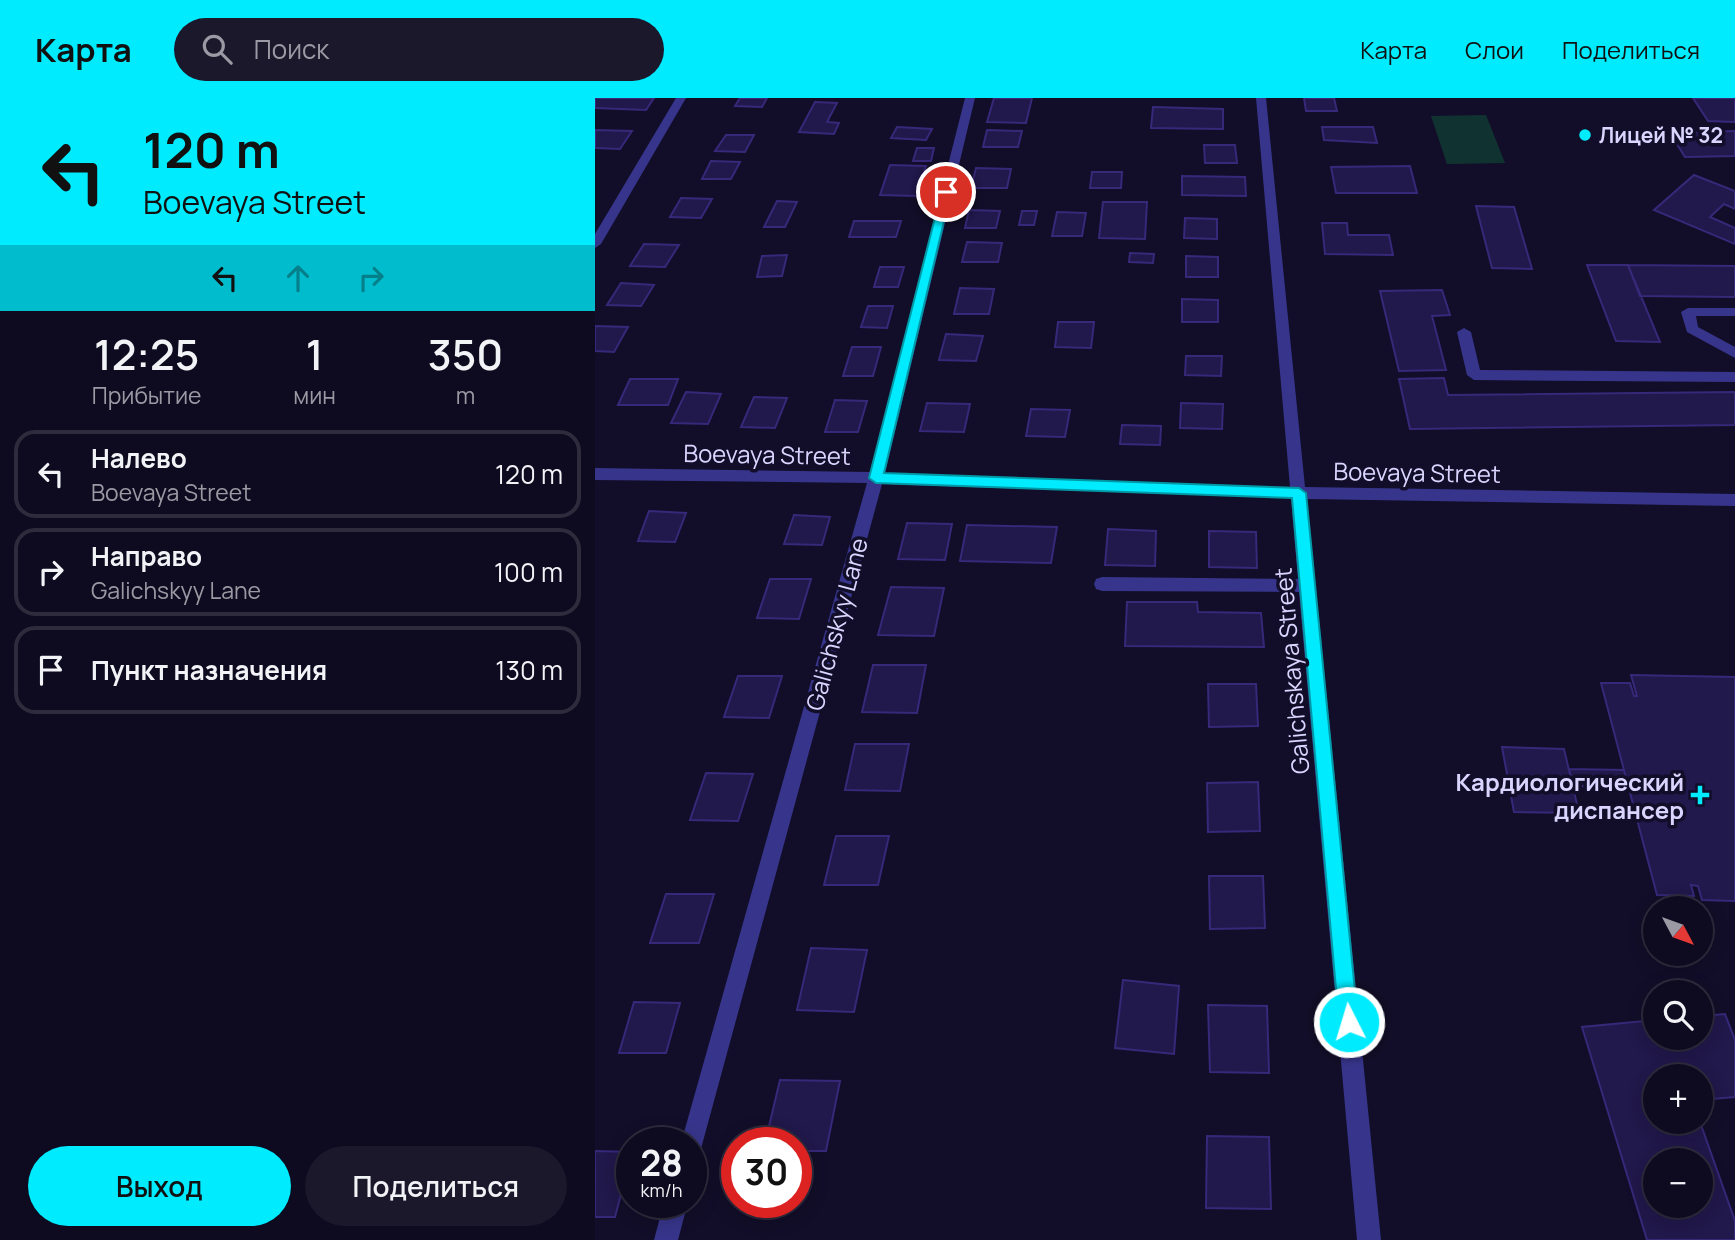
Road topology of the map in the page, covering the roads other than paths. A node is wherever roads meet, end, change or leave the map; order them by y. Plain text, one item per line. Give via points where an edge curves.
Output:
1 (681, 98) edge
2 (970, 98) edge
3 (1261, 98) edge
4 (595, 244) edge
5 (1735, 312) edge
6 (1464, 332) dead end
7 (1735, 353) edge
8 (1735, 377) edge
9 (595, 474) edge
10 (876, 478) junction
11 (1299, 493) junction
12 (1735, 500) edge
13 (1102, 584) dead end
14 (1307, 586) junction
15 (697, 1127) edge
16 (672, 1218) edge
17 (666, 1240) edge
18 (1369, 1240) edge

1 - 4 street
2 - 10 street, Galichskyy Lane
3 - 11 street, Galichskaya Street
5 - 7 street via 1688,312 1692,329
6 - 8 street via 1473,375
9 - 10 street, Boevaya Street
10 - 11 street, Boevaya Street
10 - 15 street, Galichskyy Lane
11 - 12 street, Boevaya Street
11 - 14 street, Galichskaya Street
13 - 14 street
14 - 18 street, Galichskaya Street
16 - 17 street

